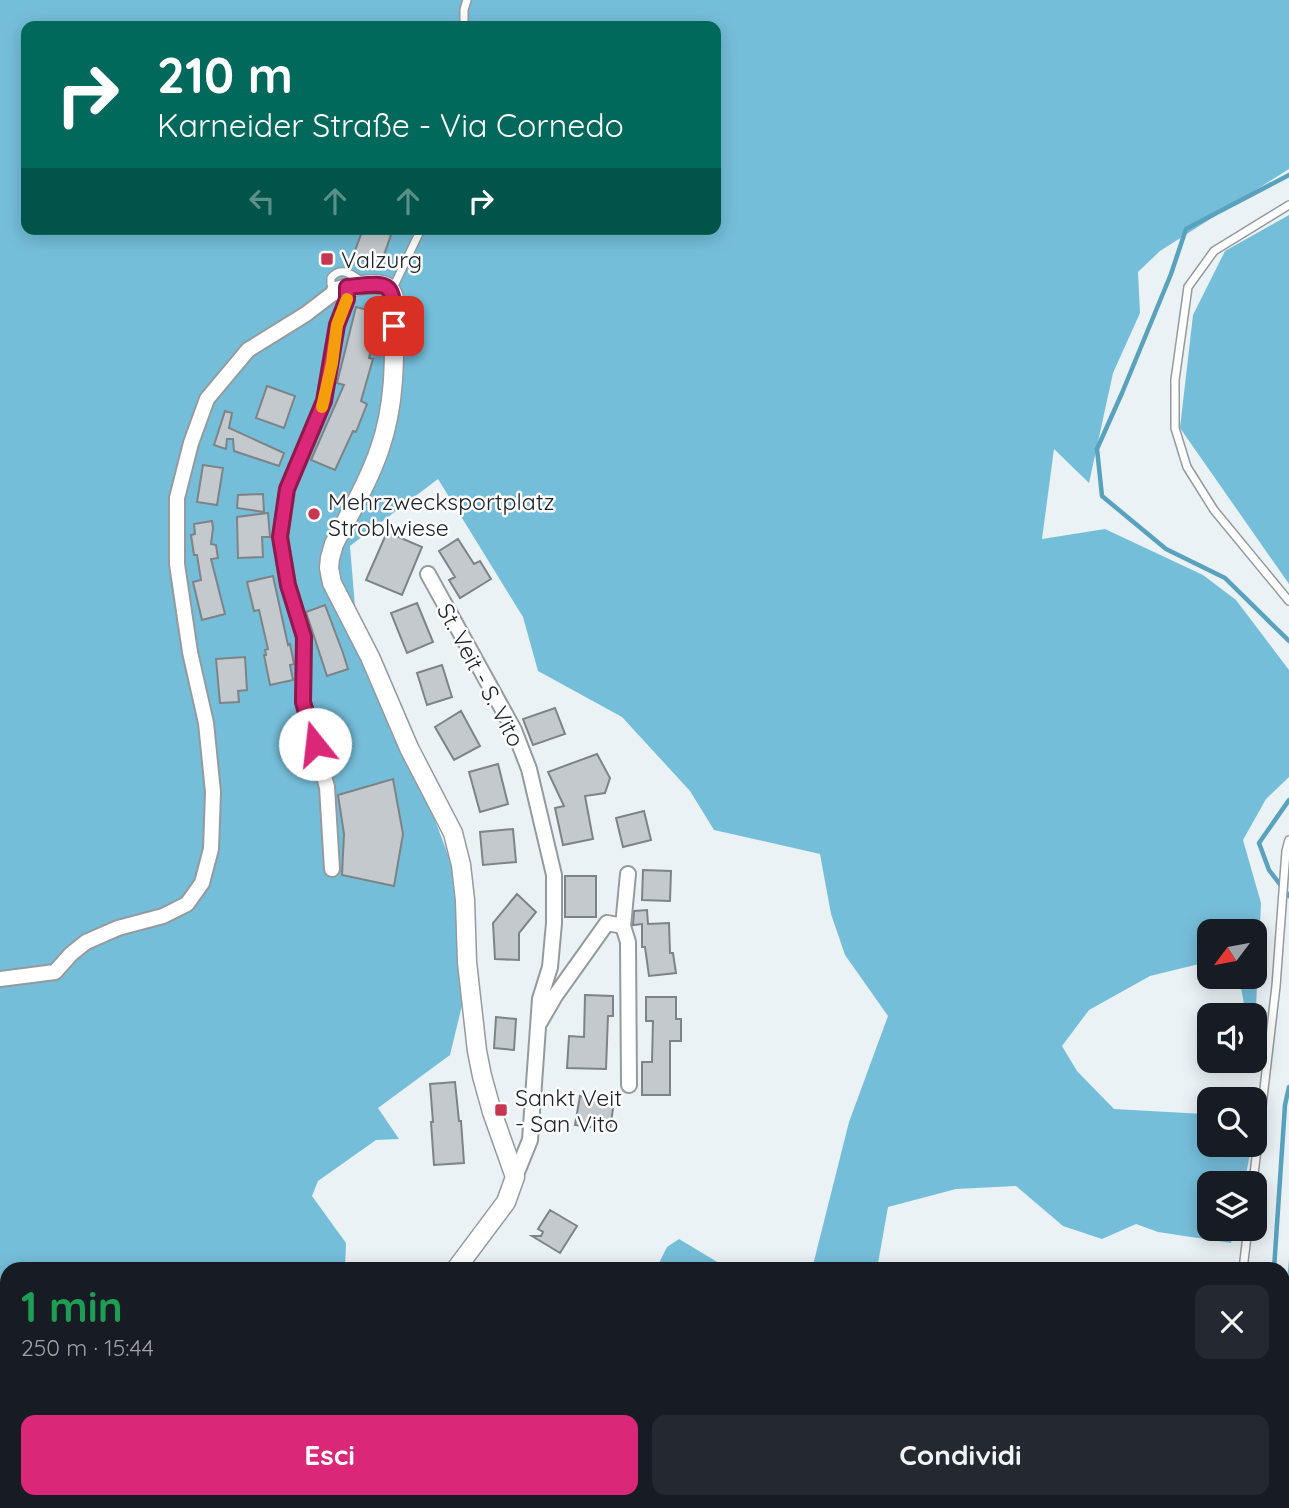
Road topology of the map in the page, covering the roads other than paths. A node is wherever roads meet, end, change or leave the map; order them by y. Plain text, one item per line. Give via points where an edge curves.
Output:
1 (467, 0) edge
2 (464, 21) edge
3 (1289, 205) edge
4 (418, 235) edge
5 (341, 289) junction
6 (391, 291) junction
7 (428, 574) dead end
8 (1289, 601) edge
9 (1289, 840) edge
10 (332, 869) dead end
11 (628, 874) dead end
12 (623, 926) junction
13 (0, 979) edge
14 (538, 1025) junction
15 (629, 1085) dead end
16 (1254, 1171) edge
17 (515, 1177) junction
18 (1246, 1241) edge
19 (461, 1262) edge
20 (1244, 1262) edge

1 - 2 lane
3 - 8 lane via 1214,251 1188,287 1175,380 1175,428 1187,467 1214,510
4 - 6 lane
5 - 6 street via 380,285
5 - 10 street via 347,299 337,325 324,401 287,489 280,537 304,637 303,702 327,787
5 - 13 street via 248,350 207,399 177,498 177,564 206,723 213,792 211,849 202,883 187,904 86,943 55,972
6 - 17 street via 394,380 389,411 374,464 334,544 329,568 409,748 453,833 465,900 477,1051
7 - 14 street, St. Veit - S. Vito via 514,730 543,825 554,875 554,923
9 - 16 lane
11 - 12 street
12 - 14 street, St. Veit - S. Vito via 607,922
12 - 15 street via 628,942
14 - 17 street, St. Veit - S. Vito via 530,1140
17 - 19 street via 506,1202
18 - 20 lane

